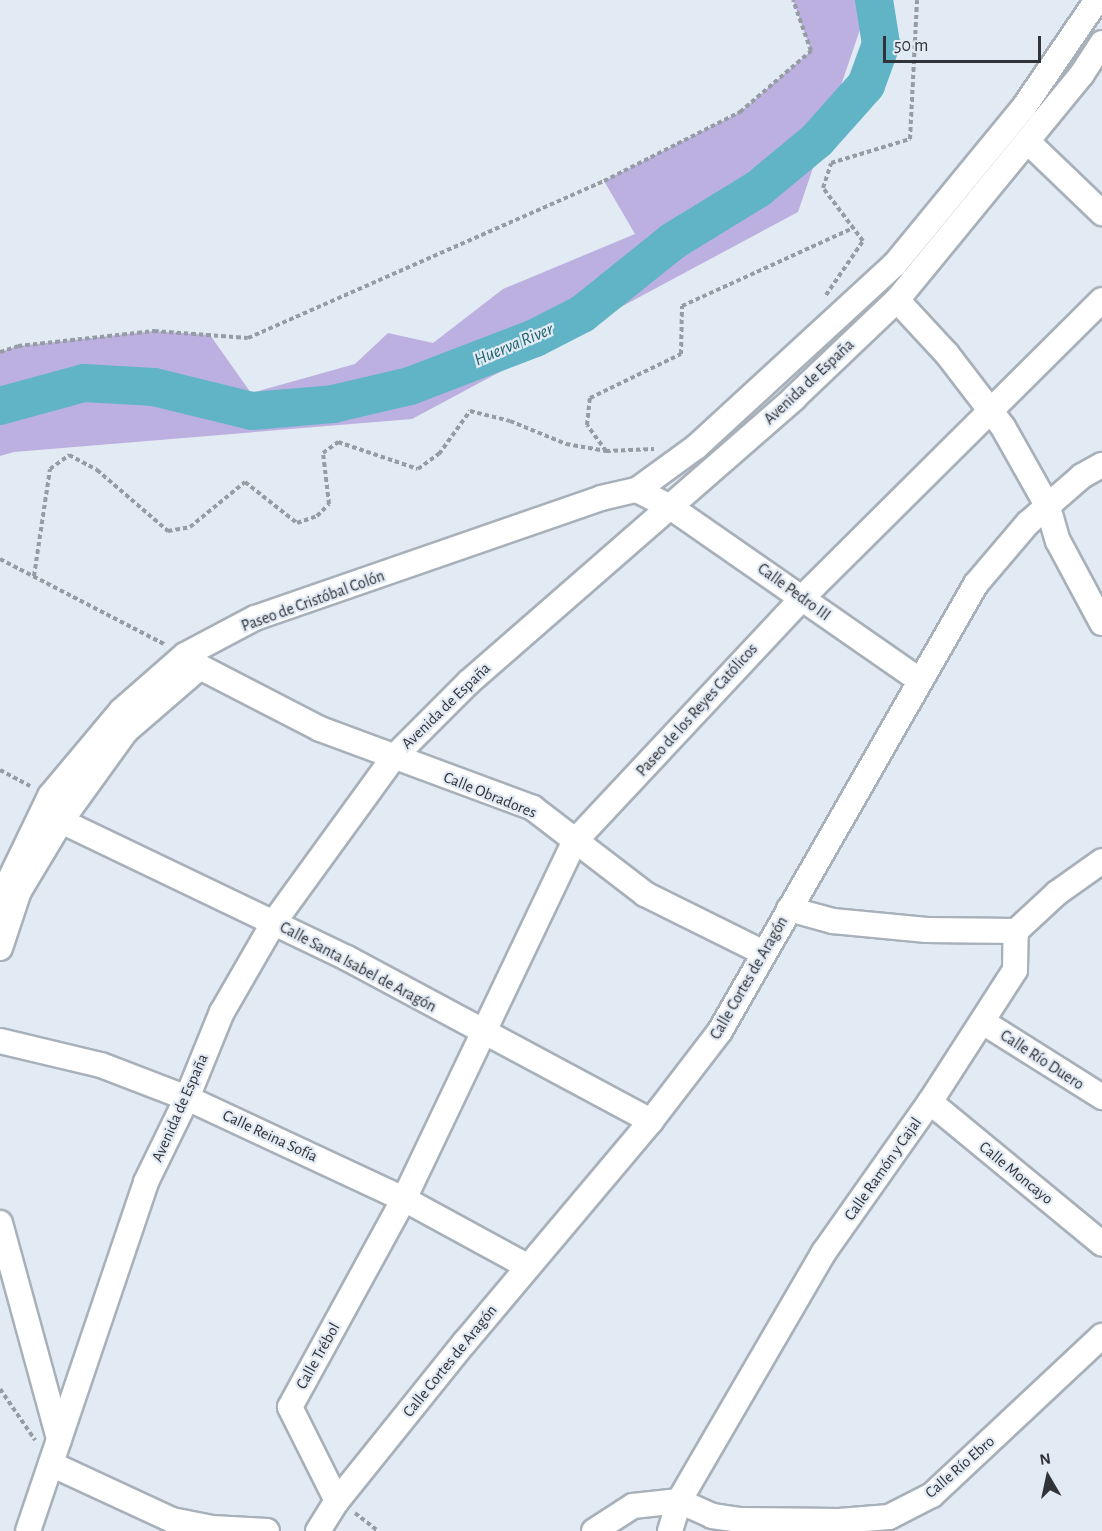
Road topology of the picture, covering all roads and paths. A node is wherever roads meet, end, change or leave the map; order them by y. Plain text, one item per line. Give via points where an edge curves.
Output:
1 (793, 0) edge
2 (917, 0) edge
3 (1097, 0) edge
4 (1102, 42) edge
5 (1028, 142) junction
6 (1102, 213) edge
7 (854, 228) junction
8 (847, 280) dead end
9 (897, 300) junction
10 (1102, 300) edge
11 (0, 352) edge
12 (990, 408) junction
13 (696, 447) junction
14 (606, 452) junction
15 (1102, 465) edge
16 (636, 490) junction
17 (669, 506) junction
18 (1048, 507) junction
19 (0, 559) edge
20 (34, 576) junction
21 (804, 596) junction
22 (1102, 623) edge
23 (192, 661) junction
24 (918, 679) junction
25 (394, 757) junction
26 (61, 821) junction
27 (575, 841) junction
28 (1102, 861) edge
29 (0, 900) edge
30 (789, 909) junction
31 (274, 922) junction
32 (1016, 931) junction
33 (0, 948) edge
34 (764, 953) junction
35 (983, 1022) junction
36 (481, 1034) junction
37 (0, 1041) edge
38 (1102, 1097) edge
39 (187, 1098) junction
40 (930, 1102) junction
41 (651, 1122) junction
42 (404, 1199) junction
43 (0, 1223) edge
44 (1102, 1244) edge
45 (527, 1266) junction
46 (1102, 1336) edge
47 (0, 1389) edge
48 (59, 1439) junction
49 (51, 1464) junction
50 (679, 1500) junction
51 (337, 1502) junction
52 (28, 1531) edge
53 (267, 1531) edge
54 (318, 1531) edge
55 (378, 1531) edge
56 (594, 1531) edge
57 (670, 1531) edge

1 - 11 path via 811,51 740,112 604,181 248,338 154,330 18,346
2 - 7 path via 910,139 831,163 823,188
3 - 13 street via 1024,107 895,264
4 - 5 street, Avenida de España via 1083,75
5 - 6 street
5 - 9 street, Avenida de España
7 - 8 path via 863,240 823,300
7 - 14 path via 682,306 681,354 590,398 587,425
9 - 12 street
9 - 17 street, Avenida de España via 794,398
10 - 12 street, Paseo de los Reyes Católicos
12 - 18 street
12 - 21 street, Paseo de los Reyes Católicos
13 - 14 path
13 - 16 street
14 - 20 path via 566,444 510,421 470,411 439,454 418,468 338,442 323,453 329,504 317,516 297,523 245,482 190,527 168,531 97,470 69,455 50,469
15 - 18 street, Calle Cortes de Aragón via 1082,476
16 - 17 street
16 - 23 street, Paseo de Cristóbal Colón via 601,498 255,618
17 - 21 street, Calle Pedro III
17 - 25 street, Avenida de España via 469,682
18 - 22 street via 1058,542
18 - 24 street, Calle Cortes de Aragón via 1028,523 976,584
19 - 20 path
20 - 23 path
21 - 24 street, Calle Pedro III via 852,636
21 - 27 street, Paseo de los Reyes Católicos
23 - 25 street, Calle Obradores via 320,729
23 - 26 street, Paseo de Cristóbal Colón via 126,731
23 - 29 street, Paseo de Cristóbal Colón via 121,711 50,796
24 - 30 street, Calle Cortes de Aragón
25 - 27 street, Calle Obradores via 533,808
25 - 31 street, Avenida de España
26 - 31 street, Calle Santa Isabel de Aragón
26 - 33 street, Paseo de Cristóbal Colón via 20,891
27 - 34 street, Calle Obradores via 645,894
27 - 36 street, Paseo de los Reyes Católicos
28 - 32 street via 1057,893
30 - 32 street via 833,921 927,930
30 - 34 street, Calle Cortes de Aragón
31 - 36 street, Calle Santa Isabel de Aragón
31 - 39 street, Avenida de España via 222,1012
32 - 35 street, Calle Ramón y Cajal via 1015,970
34 - 41 street, Calle Cortes de Aragón via 720,1031
35 - 38 street, Calle Río Duero
35 - 40 street, Calle Ramón y Cajal
36 - 41 street, Calle Santa Isabel de Aragón
36 - 42 street, Paseo de los Reyes Católicos
37 - 39 street, Calle Reina Sofía via 101,1065
39 - 42 street, Calle Reina Sofía
39 - 48 street, Avenida de España via 146,1182
40 - 44 street, Calle Moncayo
40 - 50 street, Calle Ramón y Cajal via 824,1252
41 - 45 street, Calle Cortes de Aragón
42 - 45 street, Calle Reina Sofía
42 - 51 street, Calle Trébol via 290,1407
43 - 48 street
45 - 51 street, Calle Cortes de Aragón
46 - 50 street, Calle Río Ebro via 932,1495 889,1516 839,1521 741,1520 712,1516
47 - 49 path
48 - 49 street, Avenida de España
49 - 52 street, Avenida de España
49 - 53 street via 172,1520 212,1528
50 - 56 street via 633,1506
50 - 57 street, Calle Ramón y Cajal
51 - 54 street, Calle Cortes de Aragón
51 - 55 path

